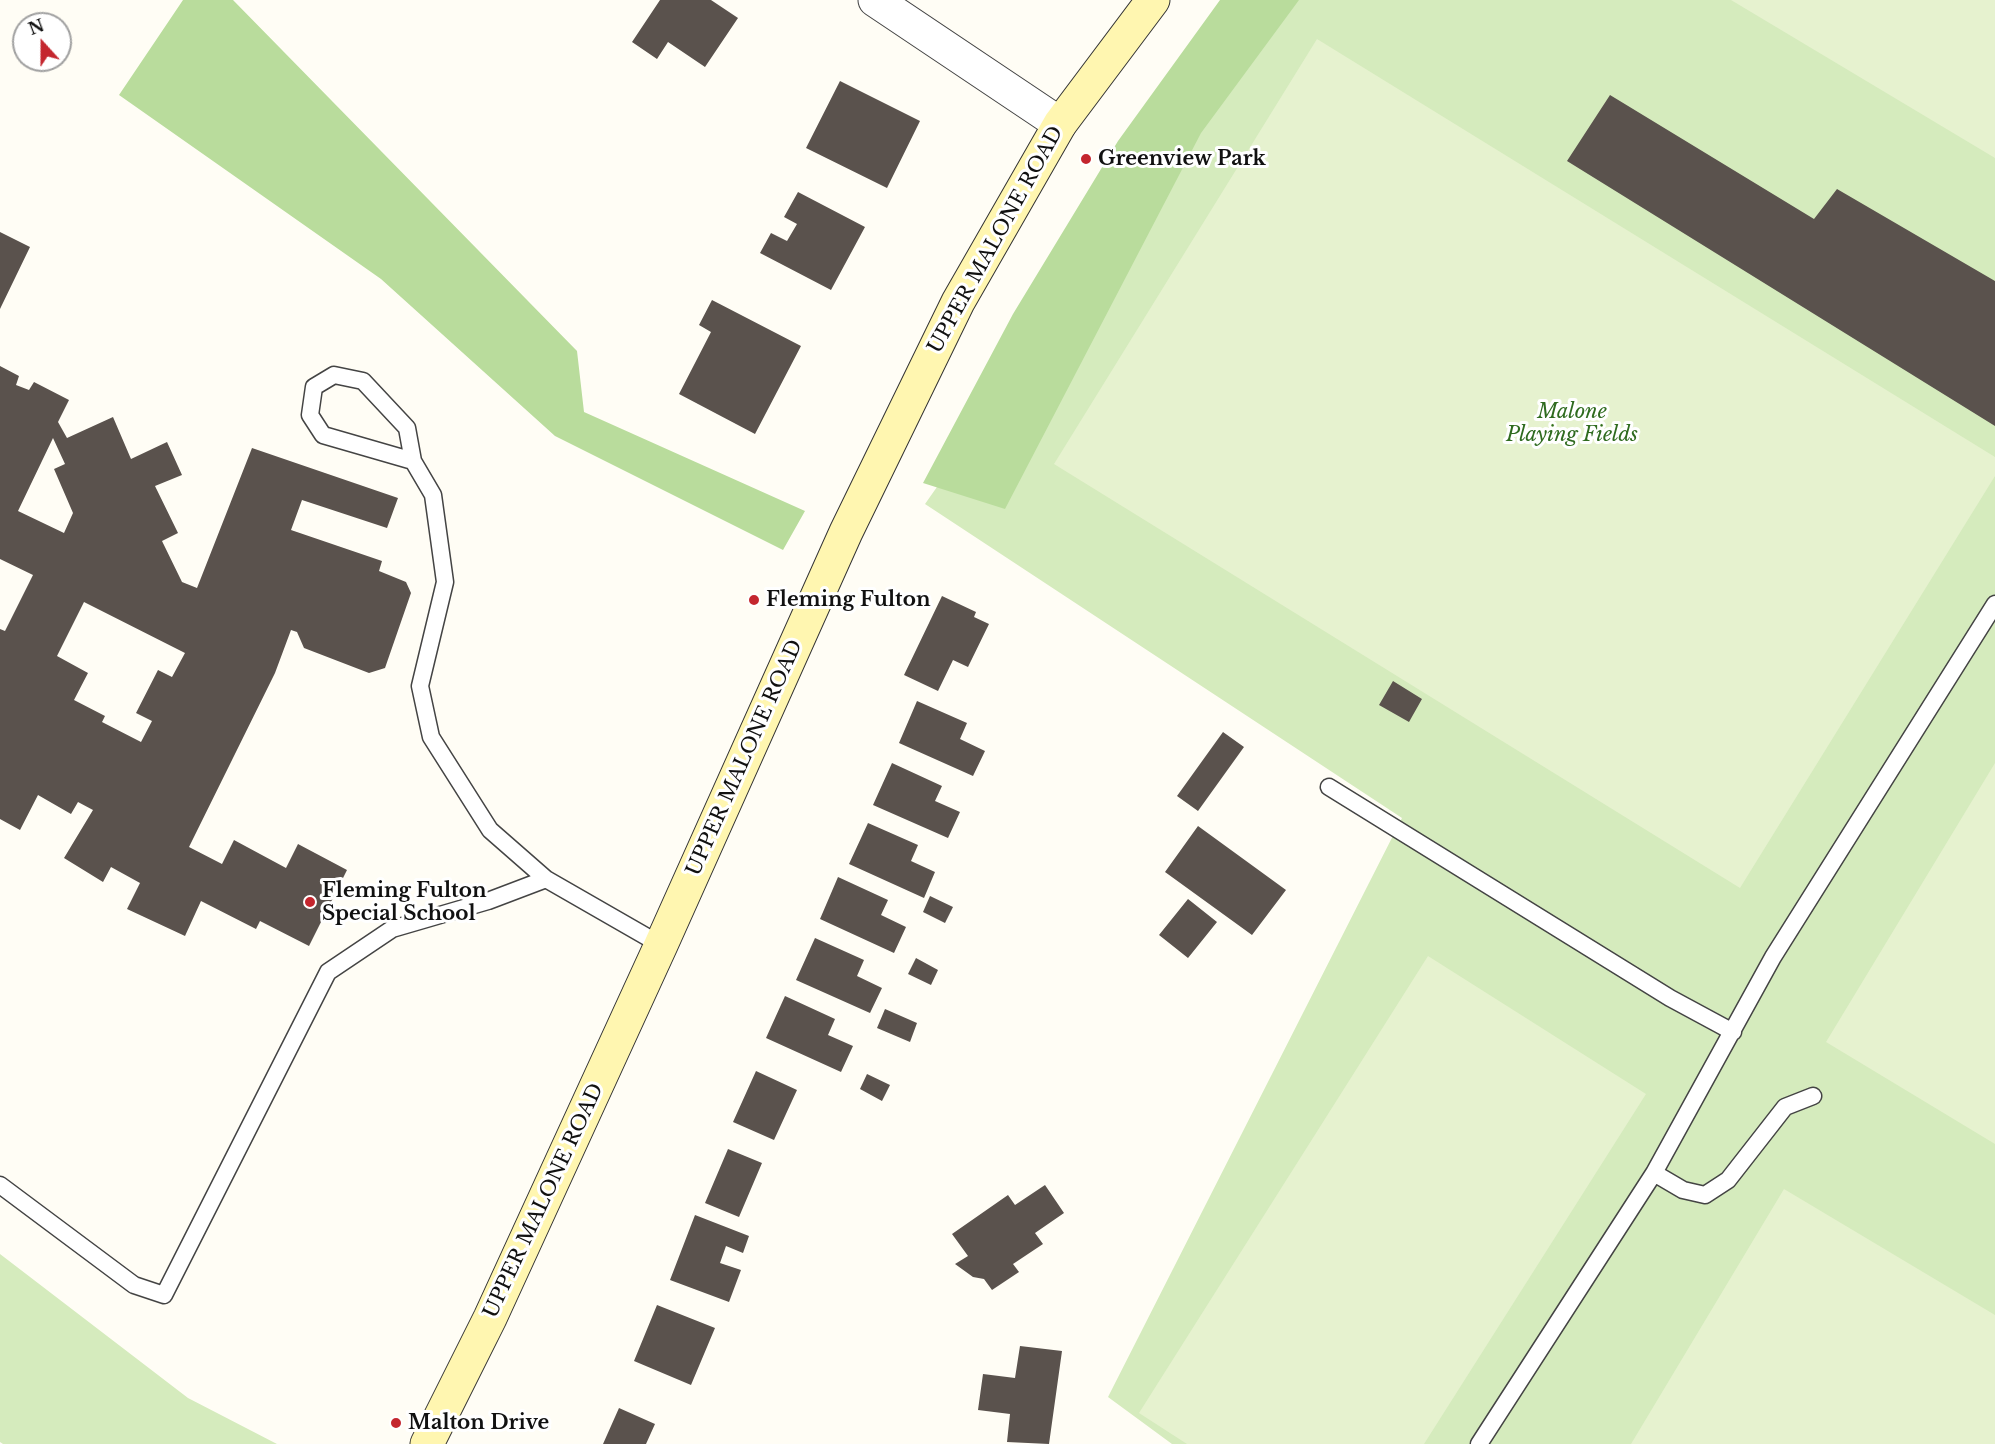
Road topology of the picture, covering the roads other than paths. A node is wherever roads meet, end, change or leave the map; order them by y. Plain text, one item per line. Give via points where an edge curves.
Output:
1 (875, 0) edge
2 (1154, 0) edge
3 (1060, 124) junction
4 (413, 461) junction
5 (1995, 604) edge
6 (1329, 787) dead end
7 (546, 879) junction
8 (662, 945) junction
9 (1733, 1032) junction
10 (1813, 1096) dead end
11 (1654, 1173) junction
12 (0, 1185) edge
13 (428, 1444) edge
14 (1479, 1444) edge

1 - 3 street
2 - 3 main road, UPPER MALONE ROAD
3 - 8 main road, UPPER MALONE ROAD via 957,302 846,532
4 - 4 lane via 323,435 310,415 314,387 334,375 363,381 407,428
4 - 7 lane via 433,495 445,582 420,686 431,737 490,831
5 - 9 lane via 1780,947
6 - 9 lane via 1670,998
7 - 8 lane
7 - 12 lane via 488,901 392,929 328,972 164,1295 134,1285
8 - 13 main road, UPPER MALONE ROAD
9 - 11 lane
10 - 11 lane via 1785,1107 1728,1180 1704,1195 1683,1190
11 - 14 lane

